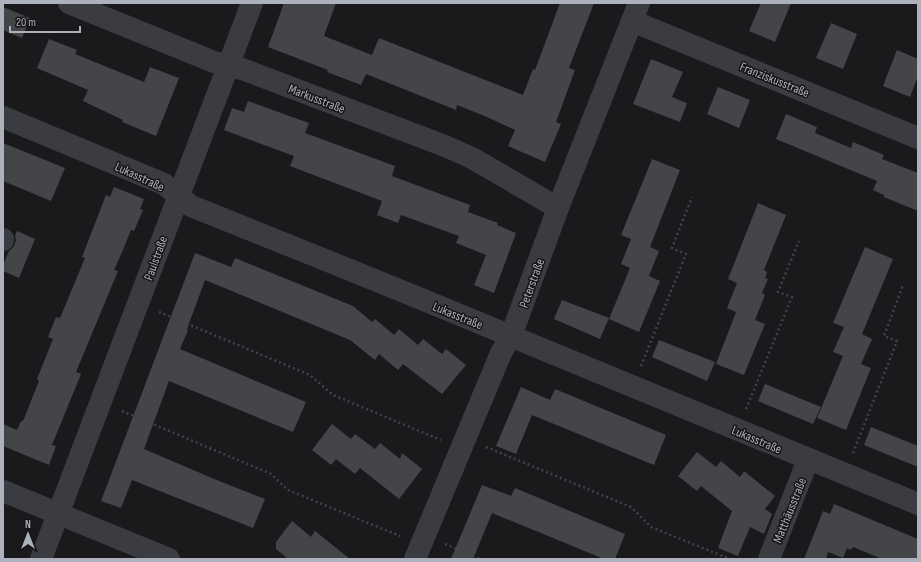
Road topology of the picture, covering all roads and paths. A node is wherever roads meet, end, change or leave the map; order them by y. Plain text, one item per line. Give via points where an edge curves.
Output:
1 (70, 3) edge
2 (252, 3) edge
3 (636, 12) edge
4 (228, 66) junction
5 (3, 117) edge
6 (918, 138) edge
7 (178, 196) junction
8 (692, 197) dead end
9 (558, 208) junction
10 (798, 241) dead end
11 (903, 285) dead end
12 (138, 304) junction
13 (511, 336) junction
14 (632, 387) junction
15 (101, 402) junction
16 (738, 430) junction
17 (463, 444) junction
18 (808, 460) junction
19 (844, 474) junction
20 (3, 491) edge
21 (918, 504) edge
22 (58, 514) junction
23 (419, 547) edge
24 (41, 559) edge
25 (170, 559) edge
26 (480, 559) edge
27 (730, 559) edge
28 (769, 559) edge

1 - 4 street, Markusstraße
2 - 4 street, Paulstraße
3 - 6 street, Franziskusstraße
3 - 9 street, Peterstraße
4 - 7 street, Paulstraße
4 - 9 street, Markusstraße via 242,69 445,146 472,158
5 - 7 street, Lukasstraße via 164,184
7 - 12 street, Paulstraße
7 - 13 street, Lukasstraße via 191,206
8 - 14 path via 672,248 686,254
9 - 13 street, Peterstraße
10 - 16 path via 778,292 792,298
11 - 19 path via 884,336 898,341
12 - 15 street, Paulstraße
12 - 17 path via 310,375 333,395
13 - 14 street, Lukasstraße
13 - 17 street, Peterstraße via 501,353
14 - 16 street, Lukasstraße
15 - 22 street, Paulstraße
15 - 23 path via 271,474 288,490
16 - 18 street, Lukasstraße
17 - 23 street, Peterstraße
17 - 27 path via 631,507 651,527
18 - 19 street, Lukasstraße
18 - 28 street, Matthäusstraße
19 - 21 street, Lukasstraße
20 - 22 street
22 - 24 street, Paulstraße
22 - 25 street
23 - 26 path

